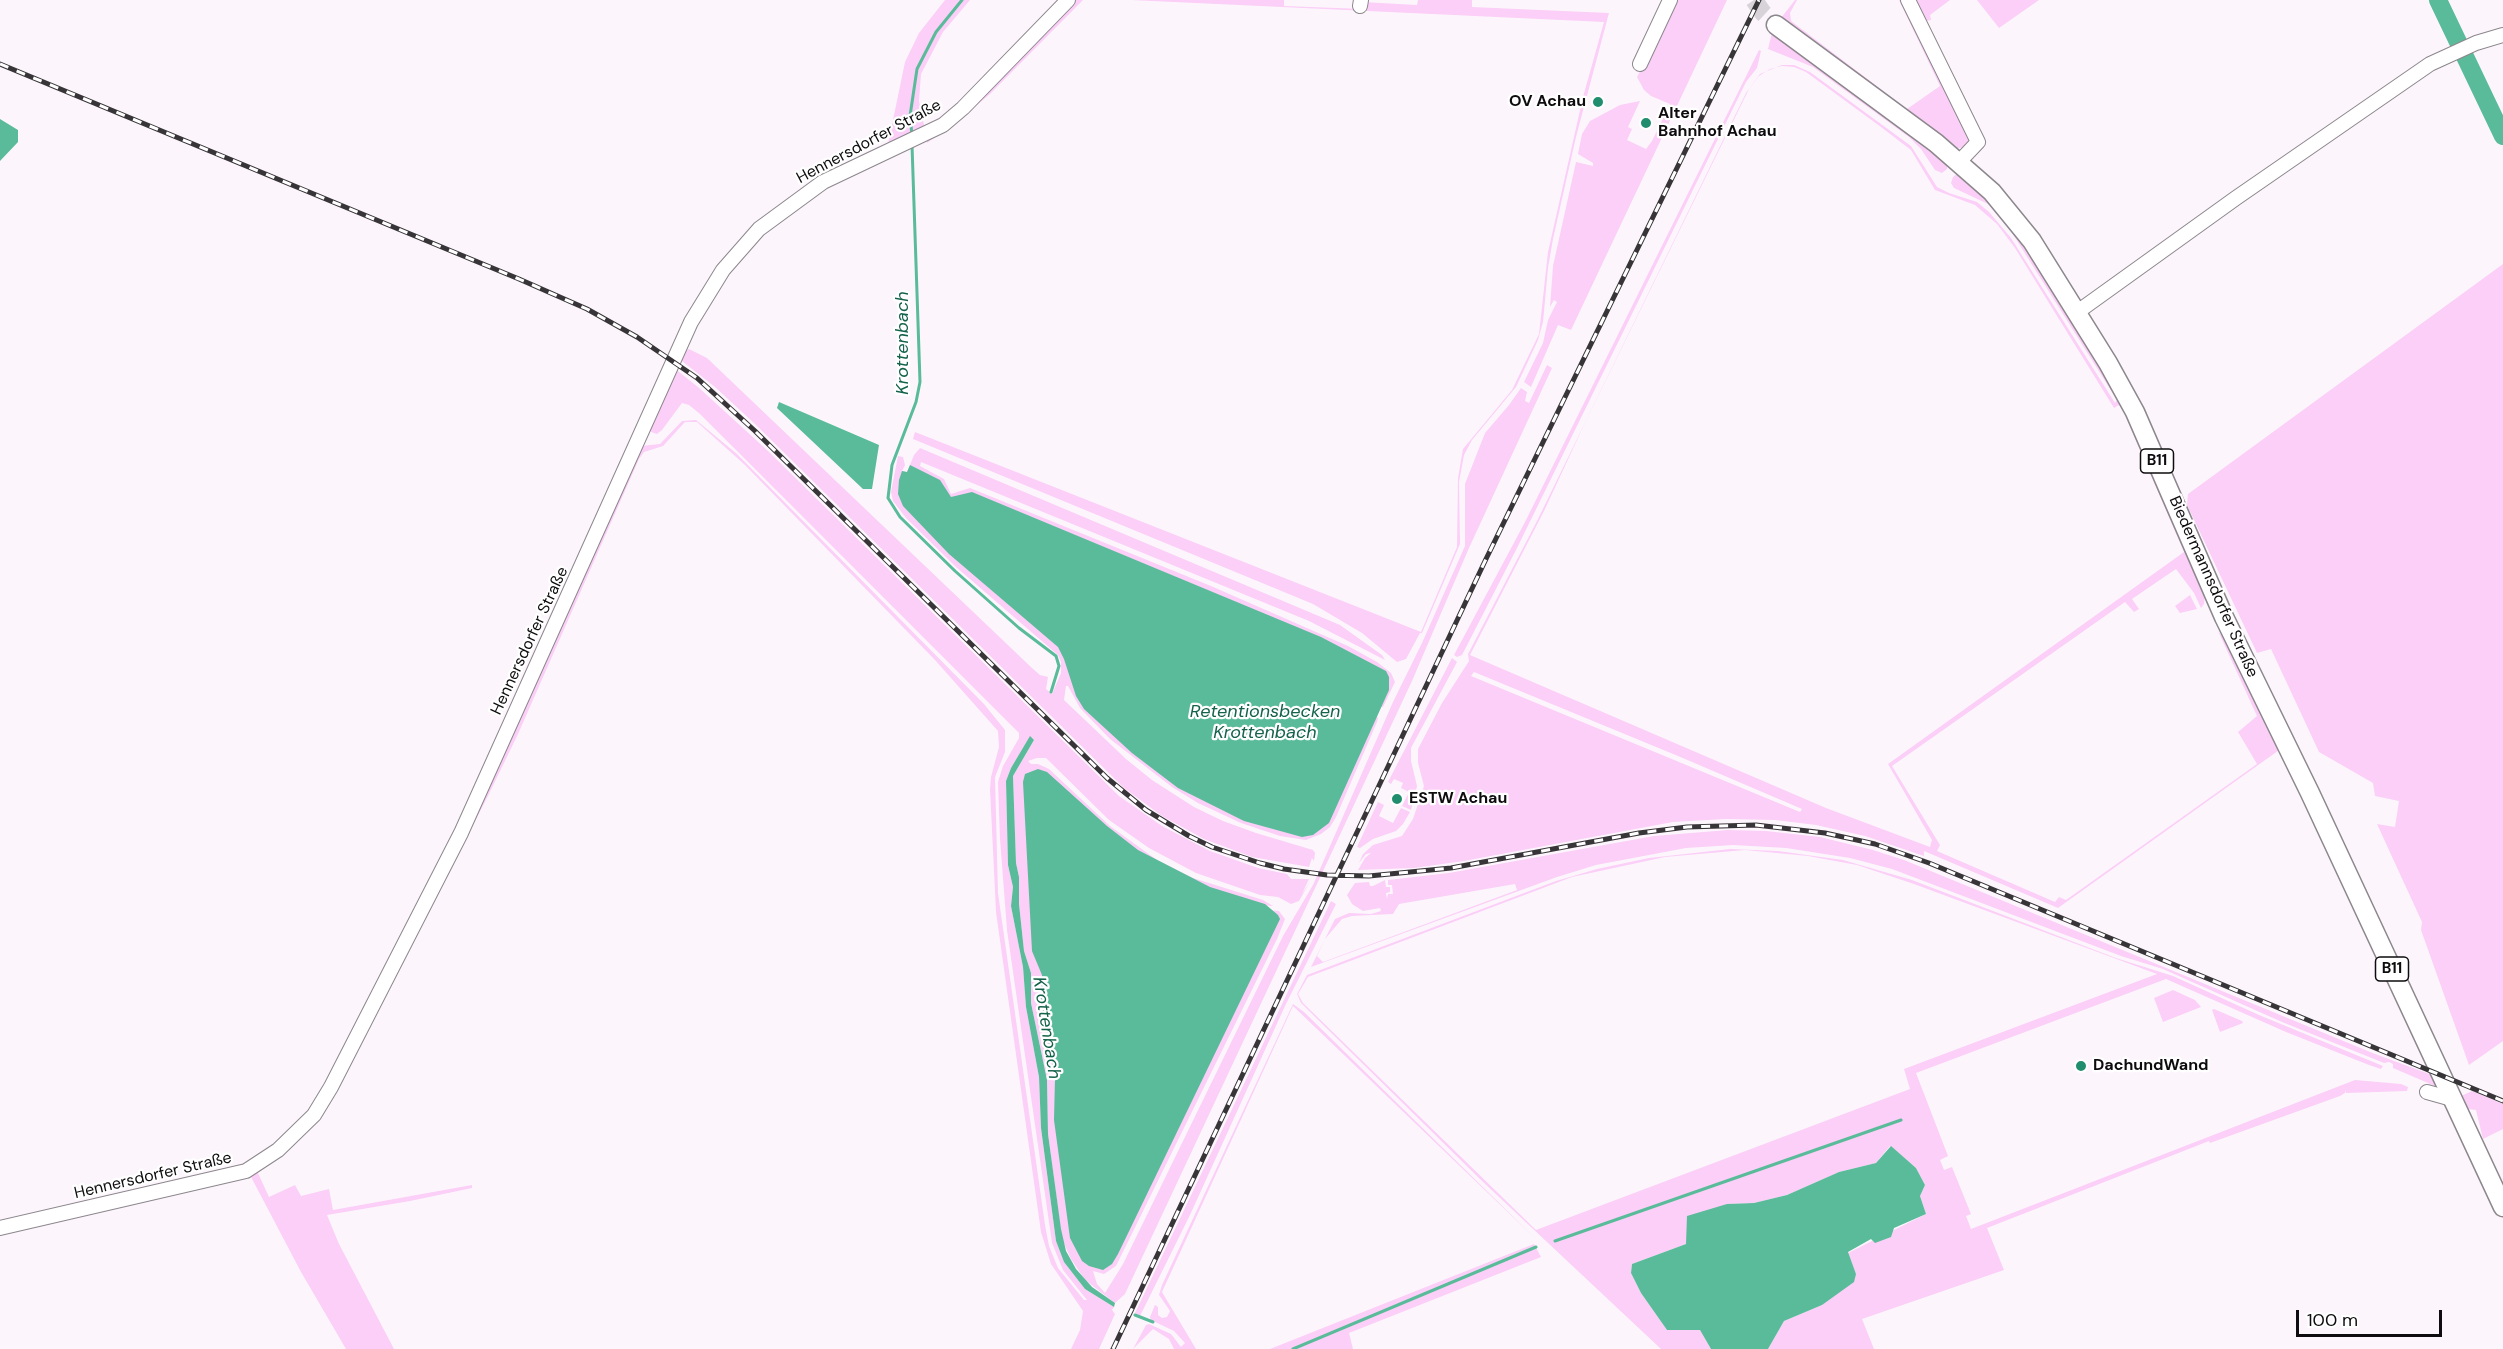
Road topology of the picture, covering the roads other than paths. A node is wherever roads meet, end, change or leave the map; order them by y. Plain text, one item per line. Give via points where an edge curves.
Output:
1 (1068, 0) edge
2 (1670, 0) edge
3 (1908, 0) edge
4 (1776, 25) tunnel mouth
5 (2503, 35) edge
6 (1640, 64) dead end
7 (1959, 162) junction
8 (2076, 313) junction
9 (2427, 1092) dead end
10 (2452, 1099) junction
11 (2503, 1207) edge
12 (0, 1228) edge

1 - 12 street, Hennersdorfer Straße via 943,125 823,182 752,237 723,270 691,322 461,833 314,1115 278,1150 246,1171
2 - 6 street
3 - 7 street via 1978,142
4 - 7 main road, B11
5 - 8 street via 2439,59
7 - 8 main road, Biedermannsdorfer Straße / B11 via 2017,220
8 - 10 main road, Biedermannsdorfer Straße / B11 via 2135,412 2224,617
9 - 10 street
10 - 11 main road, Biedermannsdorfer Straße / B11

